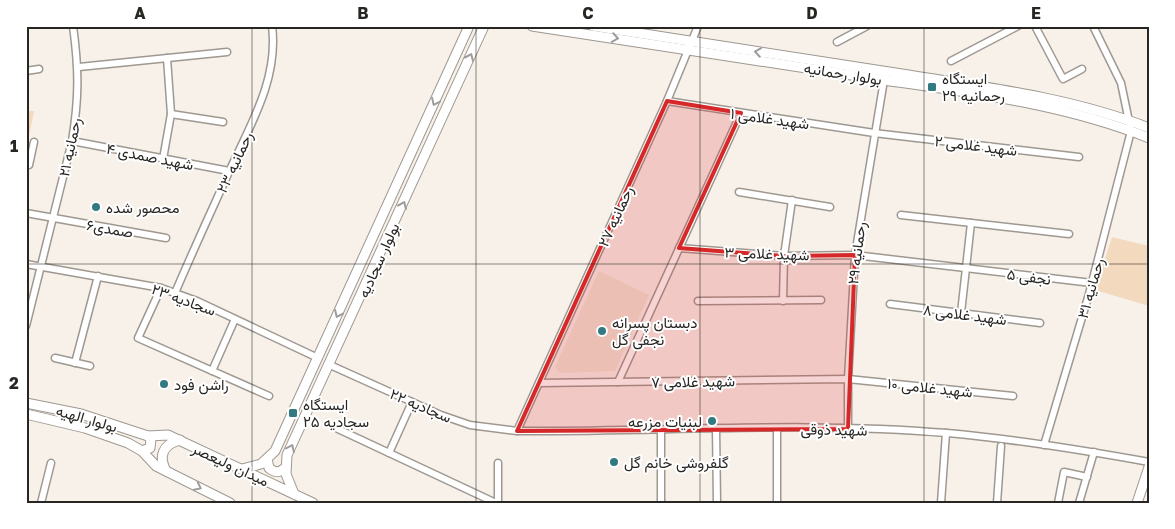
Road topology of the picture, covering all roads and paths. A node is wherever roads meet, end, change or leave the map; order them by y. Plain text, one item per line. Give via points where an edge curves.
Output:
1 (73, 26) edge
2 (272, 26) edge
3 (469, 26) edge
4 (484, 26) edge
5 (532, 26) edge
6 (593, 26) edge
7 (698, 26) edge
8 (867, 26) edge
9 (1018, 26) edge
10 (1035, 26) edge
11 (1095, 27) edge
12 (836, 42) dead end
13 (691, 45) junction
14 (227, 52) dead end
15 (167, 58) junction
16 (951, 61) dead end
17 (79, 67) junction
18 (39, 69) dead end
19 (1082, 69) dead end
20 (26, 72) edge
21 (884, 76) junction
22 (667, 101) junction
23 (171, 114) junction
24 (741, 114) junction
25 (1129, 120) junction
26 (223, 122) dead end
27 (1149, 128) edge
28 (1131, 131) junction
29 (874, 133) junction
30 (1149, 138) edge
31 (72, 141) junction
32 (34, 142) dead end
33 (1078, 157) dead end
34 (163, 159) junction
35 (26, 164) edge
36 (229, 171) junction
37 (739, 192) dead end
38 (792, 200) junction
39 (830, 207) dead end
40 (26, 213) edge
41 (901, 215) dead end
42 (53, 218) junction
43 (971, 223) junction
44 (1069, 234) dead end
45 (166, 238) dead end
46 (679, 248) junction
47 (855, 254) junction
48 (784, 256) junction
49 (26, 264) edge
50 (41, 267) junction
51 (967, 268) junction
52 (98, 276) junction
53 (1092, 283) junction
54 (162, 288) junction
55 (174, 293) junction
56 (822, 300) dead end
57 (698, 301) dead end
58 (783, 301) junction
59 (890, 304) dead end
60 (961, 314) junction
61 (235, 319) junction
62 (1040, 324) dead end
63 (26, 326) edge
64 (55, 358) dead end
65 (318, 358) junction
66 (76, 363) junction
67 (330, 365) junction
68 (90, 366) dead end
69 (212, 371) junction
70 (848, 379) junction
71 (618, 382) junction
72 (539, 383) junction
73 (269, 396) dead end
74 (1013, 396) dead end
75 (412, 402) junction
76 (26, 403) edge
77 (26, 414) edge
78 (716, 428) junction
79 (338, 429) dead end
80 (777, 429) junction
81 (848, 429) junction
82 (661, 430) junction
83 (517, 431) junction
84 (946, 433) junction
85 (148, 436) junction
86 (180, 440) junction
87 (1044, 445) junction
88 (1001, 446) dead end
89 (142, 451) junction
90 (1094, 452) junction
91 (389, 453) junction
92 (268, 460) junction
93 (1149, 462) edge
94 (51, 463) dead end
95 (498, 463) dead end
96 (1149, 467) edge
97 (285, 468) junction
98 (242, 469) junction
99 (166, 472) junction
100 (1087, 477) junction
101 (294, 494) junction
102 (486, 501) edge
103 (44, 502) edge
104 (230, 503) edge
105 (313, 503) edge
106 (497, 503) edge
107 (661, 503) edge
108 (717, 503) edge
109 (777, 503) edge
110 (941, 503) edge
111 (997, 503) edge
112 (1058, 503) edge
113 (1079, 503) edge
114 (1137, 503) edge

1 - 17 street, رحمانیه ۲۱
2 - 36 street, رحمانیه ۲۳ via 273,60 267,86
3 -> 65 main road, بولوار سجادیه
67 -> 4 main road, بولوار سجادیه
5 -> 13 main road, بولوار رحمانیه
6 - 13 main road, بولوار رحمانیه
7 - 13 street, رحمانیه ۲۷
8 - 12 street
9 - 16 street
10 - 19 street via 1063,79
11 - 25 street via 1118,75
13 - 21 main road, بولوار رحمانیه
13 - 22 street, رحمانیه ۲۷
14 - 15 street
15 - 17 street
15 - 23 street
17 - 31 street, رحمانیه ۲۱
18 - 20 street
21 - 25 main road, بولوار رحمانیه via 1058,101
21 - 28 main road, بولوار رحمانیه via 1054,108
21 - 29 street, رحمانیه ۲۹
22 - 24 street, شهید غلامی ۱
22 - 72 street, رحمانیه ۲۷
23 - 26 street
23 - 34 street
24 - 29 street, شهید غلامی ۱
24 - 46 street
25 - 27 main road, بولوار رحمانیه
25 - 28 street
28 - 30 main road, بولوار رحمانیه
28 - 53 street, رحمانیه ۳۱
29 - 33 street, شهید غلامی ۲
29 - 47 street, رحمانیه ۲۹
31 - 34 street, شهید صمدی ۴
31 - 42 street, رحمانیه ۲۱
32 - 35 street via 29,165
34 - 36 street, شهید صمدی ۴
36 - 55 street, رحمانیه ۲۳
37 - 38 street
38 - 39 street
38 - 48 street
40 - 42 street, صمدی۶
41 - 43 street
42 - 45 street, صمدی۶
42 - 50 street, رحمانیه ۲۱
43 - 44 street
43 - 51 street
46 - 48 street, شهید غلامی ۳
46 - 71 street
47 - 48 street, شهید غلامی ۳
47 - 51 street, شهید غلامی ۳
47 - 70 street, رحمانیه ۲۹
48 - 58 street
49 - 50 street, سجادیه ۲۳
50 - 52 street, سجادیه ۲۳
50 - 63 street, رحمانیه ۲۱
51 - 53 street, نجفی ۵
51 - 60 street
52 - 54 street, سجادیه ۲۳
52 - 66 street
53 - 87 street, رحمانیه ۳۱
54 - 55 street, سجادیه ۲۳
54 - 69 street via 138,338
55 - 61 street, سجادیه ۲۳
56 - 58 street
57 - 58 street
59 - 60 street, شهید غلامی ۸
60 - 62 street, شهید غلامی ۸
61 - 65 street, سجادیه ۲۳
61 - 69 street
64 - 66 street
65 - 92 main road, بولوار سجادیه via 275,452
66 - 68 street
67 - 75 street, سجادیه ۲۲
97 -> 67 main road, بولوار سجادیه
69 - 73 street
70 - 71 street, شهید غلامی ۷
70 - 74 street, شهید غلامی ۱۰
70 - 81 street, رحمانیه ۲۹
71 - 72 street, شهید غلامی ۷
72 - 83 street, رحمانیه ۲۷
75 - 83 street, سجادیه ۲۲ via 470,425
75 - 91 street
76 - 85 main road, بولوار الهیه via 81,414
77 - 89 main road, بولوار الهیه via 84,428
78 - 80 street, شهید ذوقی
78 - 82 street, شهید ذوقی
78 - 108 street
79 - 91 street
80 - 81 street, شهید ذوقی
80 - 109 street
81 - 84 street, شهید ذوقی
82 - 83 street, شهید ذوقی
82 - 107 street
84 - 87 street, شهید ذوقی
84 - 110 street
85 - 86 main road, میدان ولیعصر via 168,435
85 - 89 main road via 150,448
86 - 98 main road, میدان ولیعصر
86 - 99 main road via 165,447 162,464
87 - 90 street, شهید ذوقی
88 - 111 street
89 - 99 main road
90 - 93 street, شهید ذوقی
90 - 100 street
91 - 102 street
92 - 97 main road via 273,471
92 - 98 main road
94 - 103 street
95 - 106 street
96 - 114 main road
97 - 101 main road
98 - 101 main road, میدان ولیعصر
99 -> 104 main road
100 - 112 street via 1064,472
100 - 113 street
101 - 105 main road, میدان ولیعصر
102 - 106 street

